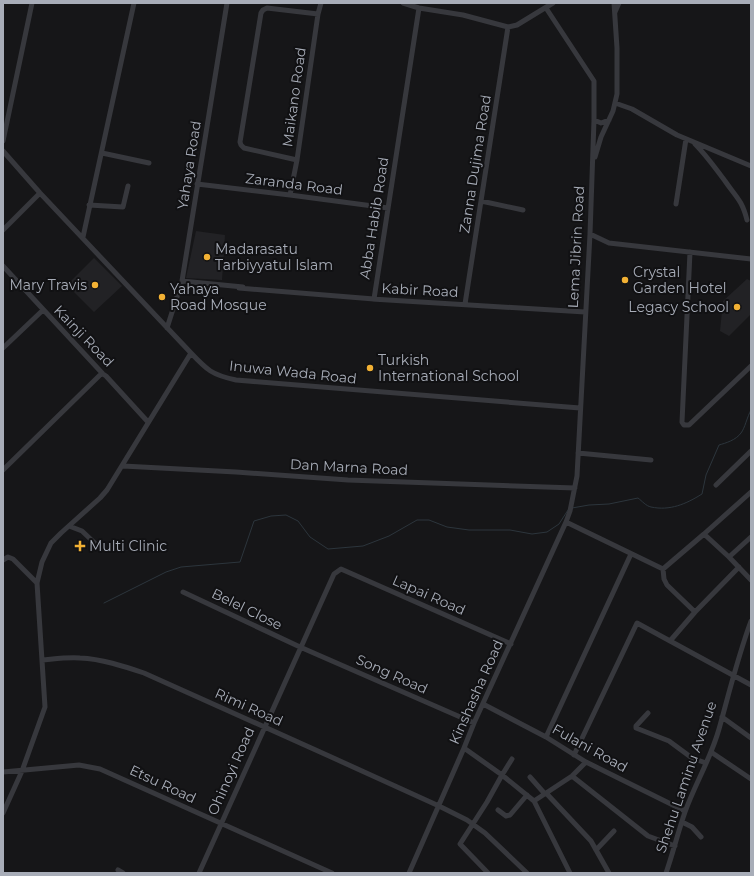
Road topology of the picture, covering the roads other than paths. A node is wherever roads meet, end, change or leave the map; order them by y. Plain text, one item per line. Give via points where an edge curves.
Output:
1 (32, 3) edge
2 (134, 3) edge
3 (227, 3) edge
4 (321, 3) edge
5 (403, 3) edge
6 (553, 3) edge
7 (614, 3) edge
8 (619, 3) edge
9 (419, 8) junction
10 (546, 8) junction
11 (615, 13) junction
12 (318, 14) junction
13 (508, 27) junction
14 (615, 102) junction
15 (594, 120) junction
16 (609, 120) junction
17 (686, 139) junction
18 (3, 141) edge
19 (695, 143) junction
20 (3, 152) edge
21 (102, 153) junction
22 (297, 160) junction
23 (149, 163) dead end
24 (751, 166) edge
25 (198, 184) junction
26 (128, 186) dead end
27 (592, 186) junction
28 (40, 193) junction
29 (290, 195) junction
30 (481, 201) junction
31 (676, 204) dead end
32 (89, 205) junction
33 (388, 208) junction
34 (523, 210) dead end
35 (747, 220) dead end
36 (3, 230) edge
37 (590, 234) junction
38 (82, 237) junction
39 (690, 252) junction
40 (751, 259) edge
41 (3, 266) edge
42 (182, 281) junction
43 (239, 288) dead end
44 (374, 299) junction
45 (465, 304) junction
46 (43, 310) junction
47 (585, 312) junction
48 (167, 328) junction
49 (3, 348) edge
50 (191, 354) junction
51 (751, 366) edge
52 (103, 374) junction
53 (580, 408) junction
54 (148, 422) junction
55 (751, 452) edge
56 (578, 453) junction
57 (651, 460) dead end
58 (122, 466) junction
59 (3, 470) edge
60 (716, 485) dead end
61 (575, 488) junction
62 (751, 492) edge
63 (570, 512) joint
64 (566, 522) junction
65 (69, 526) junction
66 (704, 534) junction
67 (751, 537) edge
68 (101, 549) dead end
69 (631, 554) junction
70 (729, 558) junction
71 (3, 560) edge
72 (739, 567) junction
73 (663, 569) junction
74 (337, 570) joint
75 (751, 580) edge
76 (37, 583) junction
77 (183, 592) dead end
78 (695, 612) junction
79 (751, 621) edge
80 (748, 637) edge
81 (670, 641) junction
82 (511, 644) junction
83 (300, 647) junction
84 (42, 660) junction
85 (732, 676) junction
86 (751, 685) edge
87 (483, 704) junction
88 (648, 713) dead end
89 (722, 717) junction
90 (474, 723) junction
91 (264, 727) junction
92 (546, 737) junction
93 (751, 738) edge
94 (464, 748) junction
95 (711, 752) junction
96 (574, 755) junction
97 (512, 759) dead end
98 (586, 762) junction
99 (706, 763) junction
100 (22, 771) junction
101 (3, 772) edge
102 (502, 775) junction
103 (572, 776) junction
104 (530, 777) dead end
105 (751, 780) edge
106 (546, 794) junction
107 (526, 795) junction
108 (534, 801) junction
109 (439, 806) junction
110 (498, 810) dead end
111 (685, 811) junction
112 (3, 813) edge
113 (682, 822) junction
114 (221, 823) junction
115 (473, 824) junction
116 (614, 831) dead end
117 (701, 837) dead end
118 (675, 846) junction
119 (596, 850) junction
120 (199, 873) edge
121 (332, 873) edge
122 (409, 873) edge
123 (488, 873) edge
124 (527, 873) edge
125 (570, 873) edge
126 (609, 873) edge
127 (666, 873) edge

1 - 18 street
2 - 21 street
3 - 25 street, Yahaya Road
4 - 12 street, Maikano Road
5 - 9 street
6 - 10 street
7 - 11 street
8 - 11 street
9 - 13 street via 463,15
9 - 33 street, Abba Habib Road
10 - 13 street via 517,25
10 - 15 street, Lema Jibrin Road via 594,81
11 - 14 street
12 - 22 street, Maikano Road
12 - 22 street via 267,8 261,13 240,142 244,148
13 - 30 street, Zanna Dujima Road
14 - 16 street
14 - 17 street
15 - 16 street via 601,123
15 - 27 street, Lema Jibrin Road
16 - 27 street via 597,150
17 - 19 street
17 - 31 street
19 - 24 street
19 - 35 street via 740,200
20 - 28 street, Inuwa Wada Road
21 - 23 street
21 - 32 street
22 - 29 street, Maikano Road
25 - 29 street, Zaranda Road
25 - 42 street, Yahaya Road
26 - 32 street via 123,207
27 - 37 street, Lema Jibrin Road
28 - 36 street
28 - 38 street, Inuwa Wada Road
29 - 33 street, Zaranda Road
30 - 34 street
30 - 45 street, Zanna Dujima Road
32 - 38 street
33 - 44 street, Abba Habib Road
37 - 39 street via 609,243
37 - 47 street, Lema Jibrin Road
38 - 48 street, Inuwa Wada Road
39 - 40 street
39 - 51 street via 682,422 684,425 689,425
41 - 46 street, Kainji Road
42 - 44 street, Kabir Road
42 - 48 street, Yahaya Road
43 - 44 street, Abba Habib Road
44 - 45 street, Kabir Road
45 - 47 street, Kabir Road
46 - 49 street
46 - 52 street, Kainji Road
47 - 53 street, Lema Jibrin Road
48 - 50 street, Inuwa Wada Road
50 - 53 street, Inuwa Wada Road via 205,368 219,376 236,380
50 - 54 street
52 - 54 street, Kainji Road
52 - 59 street
53 - 56 street, Lema Jibrin Road
54 - 58 street
55 - 60 street
56 - 57 street
56 - 61 street, Lema Jibrin Road
58 - 61 street, Dan Marna Road via 348,480
58 - 65 street via 100,498
61 - 63 street, Lema Jibrin Road
62 - 66 street
63 - 64 street, Kinshasha Road
64 - 69 street
64 - 82 street, Kinshasha Road
65 - 68 street via 82,531
65 - 76 street via 46,552
66 - 70 street
66 - 73 street
67 - 70 street
69 - 73 street
69 - 92 street
70 - 72 street
71 - 76 street via 8,557 13,559
72 - 75 street
72 - 78 street
73 - 78 street via 667,585
74 - 82 street, Lapai Road via 341,569
74 - 83 street, Ohinoyi Road
76 - 84 street
77 - 83 street, Belel Close
78 - 81 street
79 - 80 street, Shehu Laminu Avenue
80 - 85 street, Shehu Laminu Avenue
81 - 85 street
81 - 96 street via 637,623
82 - 87 street, Kinshasha Road
83 - 90 street, Song Road
83 - 91 street, Ohinoyi Road
84 - 91 street, Rimi Road via 78,657 123,666
84 - 100 street via 45,707
85 - 86 street
85 - 89 street, Shehu Laminu Avenue
87 - 90 street, Kinshasha Road
87 - 92 street, Fulani Road
88 - 99 street via 636,728 669,741 692,758
89 - 93 street
89 - 95 street, Shehu Laminu Avenue
90 - 94 street, Kinshasha Road
91 - 109 street, Rimi Road
91 - 114 street, Ohinoyi Road
92 - 96 street, Fulani Road
94 - 102 street
94 - 109 street, Kinshasha Road
95 - 99 street, Shehu Laminu Avenue
95 - 105 street
96 - 98 street, Fulani Road
97 - 102 street
98 - 103 street
98 - 111 street, Fulani Road
99 - 111 street, Shehu Laminu Avenue
100 - 101 street, Etsu Road
100 - 112 street
100 - 114 street, Etsu Road via 79,765 100,768
102 - 107 street
102 - 115 street
103 - 106 street
103 - 118 street via 648,836
104 - 106 street
106 - 108 street
106 - 119 street via 591,841
107 - 108 street
107 - 110 street via 510,815 506,816
108 - 125 street
109 - 115 street, Rimi Road
109 - 122 street, Kinshasha Road
111 - 113 street, Shehu Laminu Avenue
113 - 117 street via 692,827
113 - 118 street, Shehu Laminu Avenue
114 - 120 street, Ohinoyi Road
114 - 121 street, Etsu Road
115 - 123 street via 460,844
115 - 124 street, Rimi Road
116 - 119 street
118 - 127 street, Shehu Laminu Avenue
119 - 126 street

